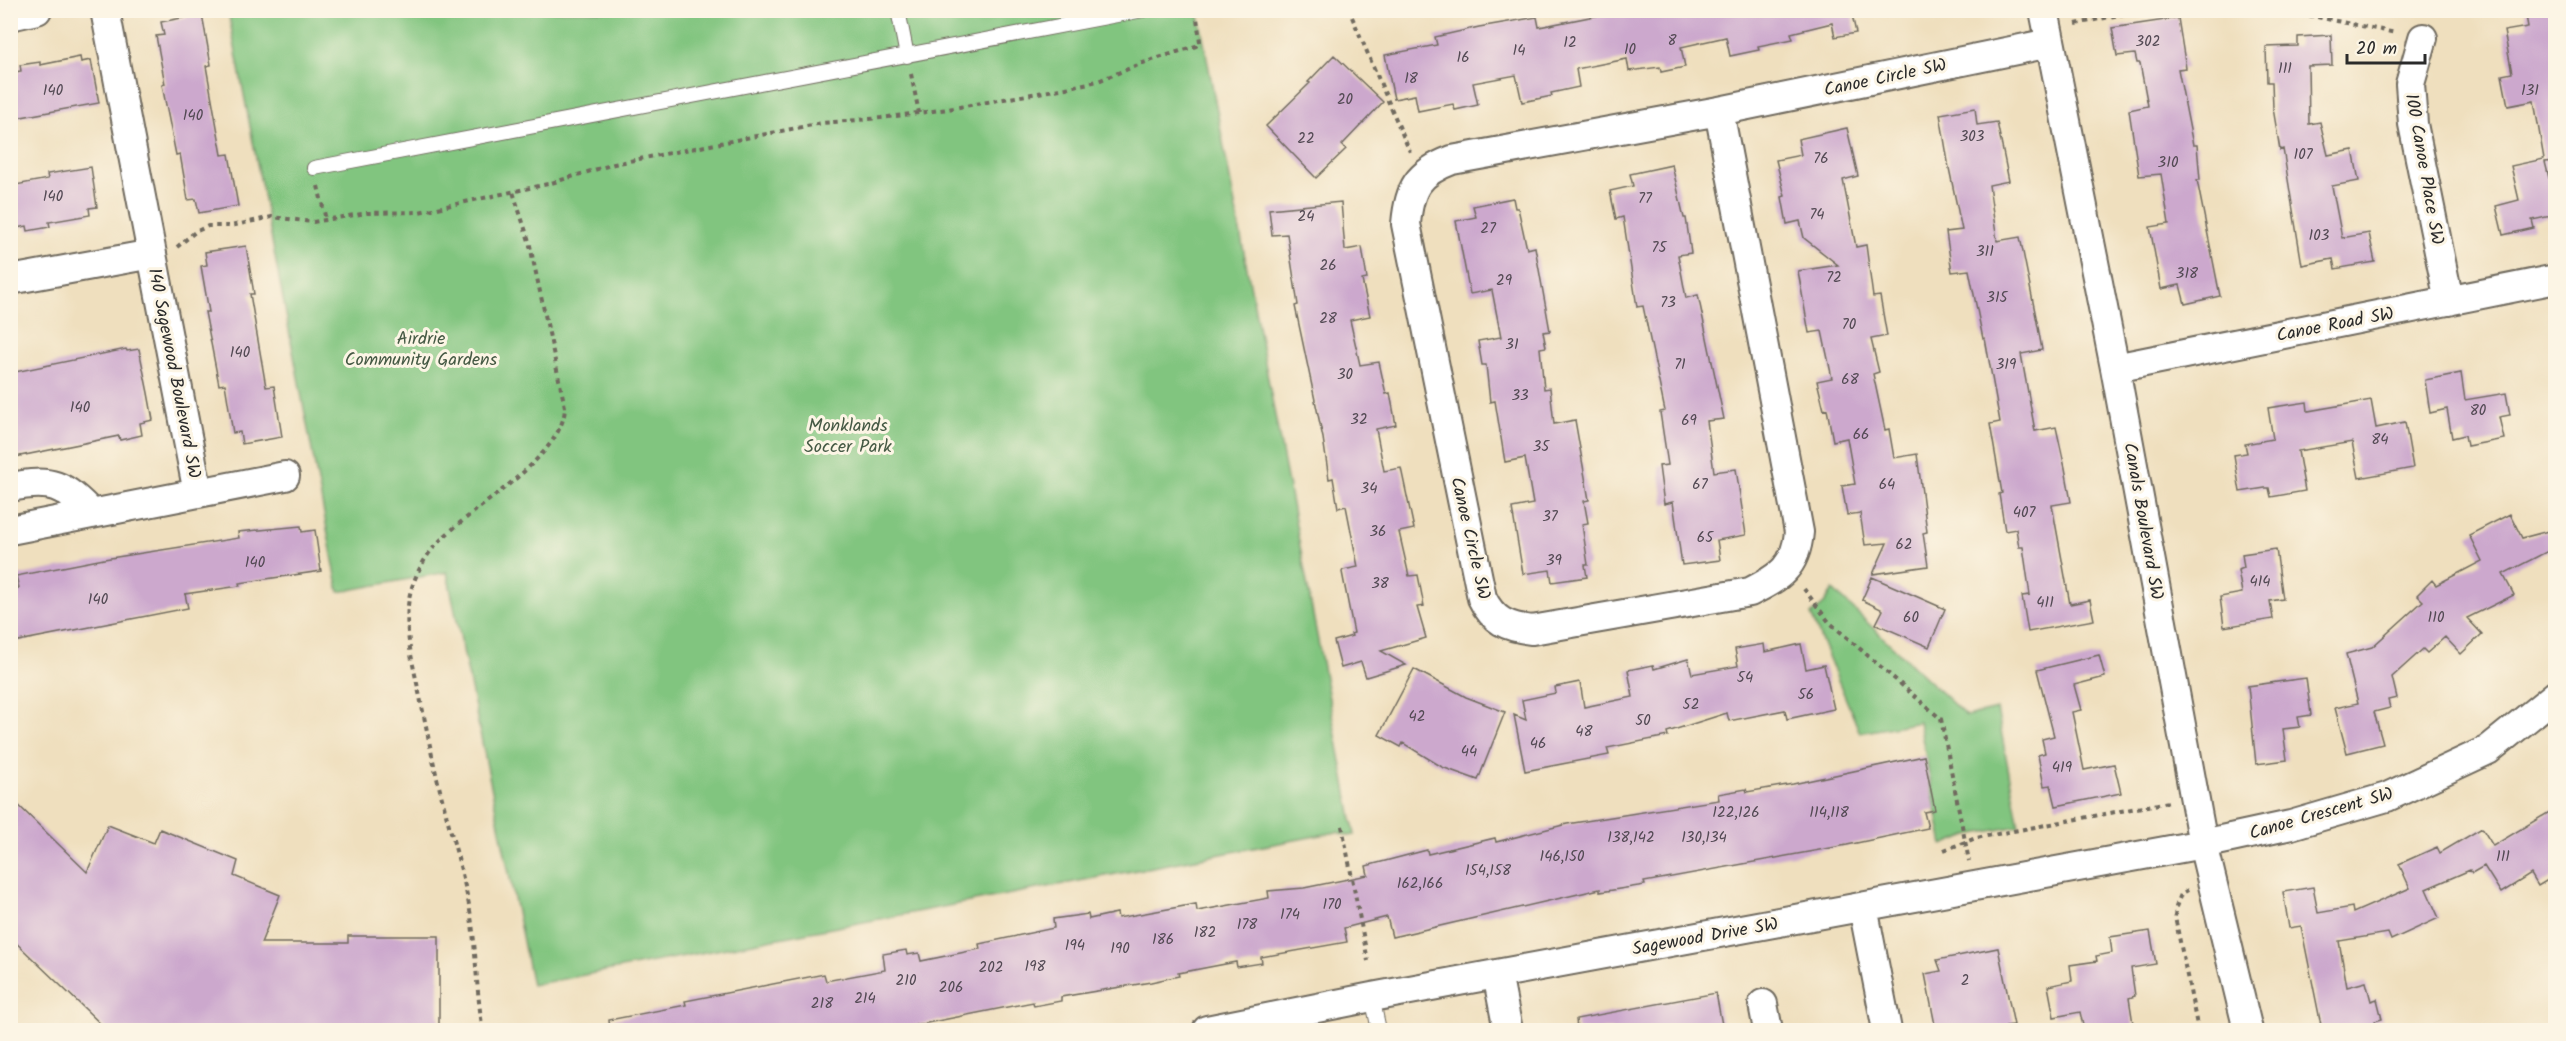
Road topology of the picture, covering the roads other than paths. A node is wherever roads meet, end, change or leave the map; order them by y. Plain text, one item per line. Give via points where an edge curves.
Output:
1 (37, 10) edge
2 (105, 10) edge
3 (898, 10) edge
4 (1143, 10) edge
5 (2044, 10) edge
6 (10, 16) edge
7 (2423, 38) road end
8 (2050, 43) junction
9 (907, 56) junction
10 (1719, 111) junction
11 (314, 168) road end
12 (152, 254) junction
13 (2556, 279) edge
14 (10, 280) edge
15 (2449, 301) junction
16 (2115, 368) junction
17 (285, 476) dead end
18 (10, 486) edge
19 (198, 493) junction
20 (92, 514) junction
21 (10, 530) edge
22 (2556, 696) edge
23 (2203, 844) junction
24 (1863, 907) junction
25 (1497, 974) junction
26 (1372, 997) junction
27 (1207, 1030) edge
28 (1379, 1030) edge
29 (1508, 1030) edge
30 (1887, 1030) edge
31 (2248, 1030) edge

1 - 6 street
2 - 12 street, 140 Sagewood Boulevard SW
3 - 9 lane
4 - 9 lane
5 - 8 street, Canals Boulevard SW
7 - 15 street, 100 Canoe Place SW via 2410,84 2413,124
8 - 10 street, Canoe Circle SW
8 - 16 street, Canals Boulevard SW
9 - 11 lane
10 - 10 street, Canoe Circle SW via 1799,532 1798,551 1771,581 1750,592 1532,630 1501,623 1482,598 1406,224 1408,200 1421,178 1435,166 1452,160
12 - 14 street, 140 Sagewood Boulevard SW
12 - 19 street, 140 Sagewood Boulevard SW
13 - 15 street, Canoe Road SW
15 - 16 street, Canoe Road SW
16 - 23 street, Canals Boulevard SW
17 - 19 street, 140 Sagewood Boulevard SW
18 - 20 street via 47,482 64,488
19 - 20 street, 140 Sagewood Boulevard SW
20 - 21 street, 140 Sagewood Boulevard SW
22 - 23 street, Canoe Crescent SW via 2488,750 2387,797 2291,825
23 - 24 street, Sagewood Drive SW
23 - 31 street, Canals Boulevard SW
24 - 25 street, Sagewood Drive SW
24 - 30 street
25 - 26 street, Sagewood Drive SW
25 - 29 street
26 - 27 street, Sagewood Drive SW
26 - 28 lane

